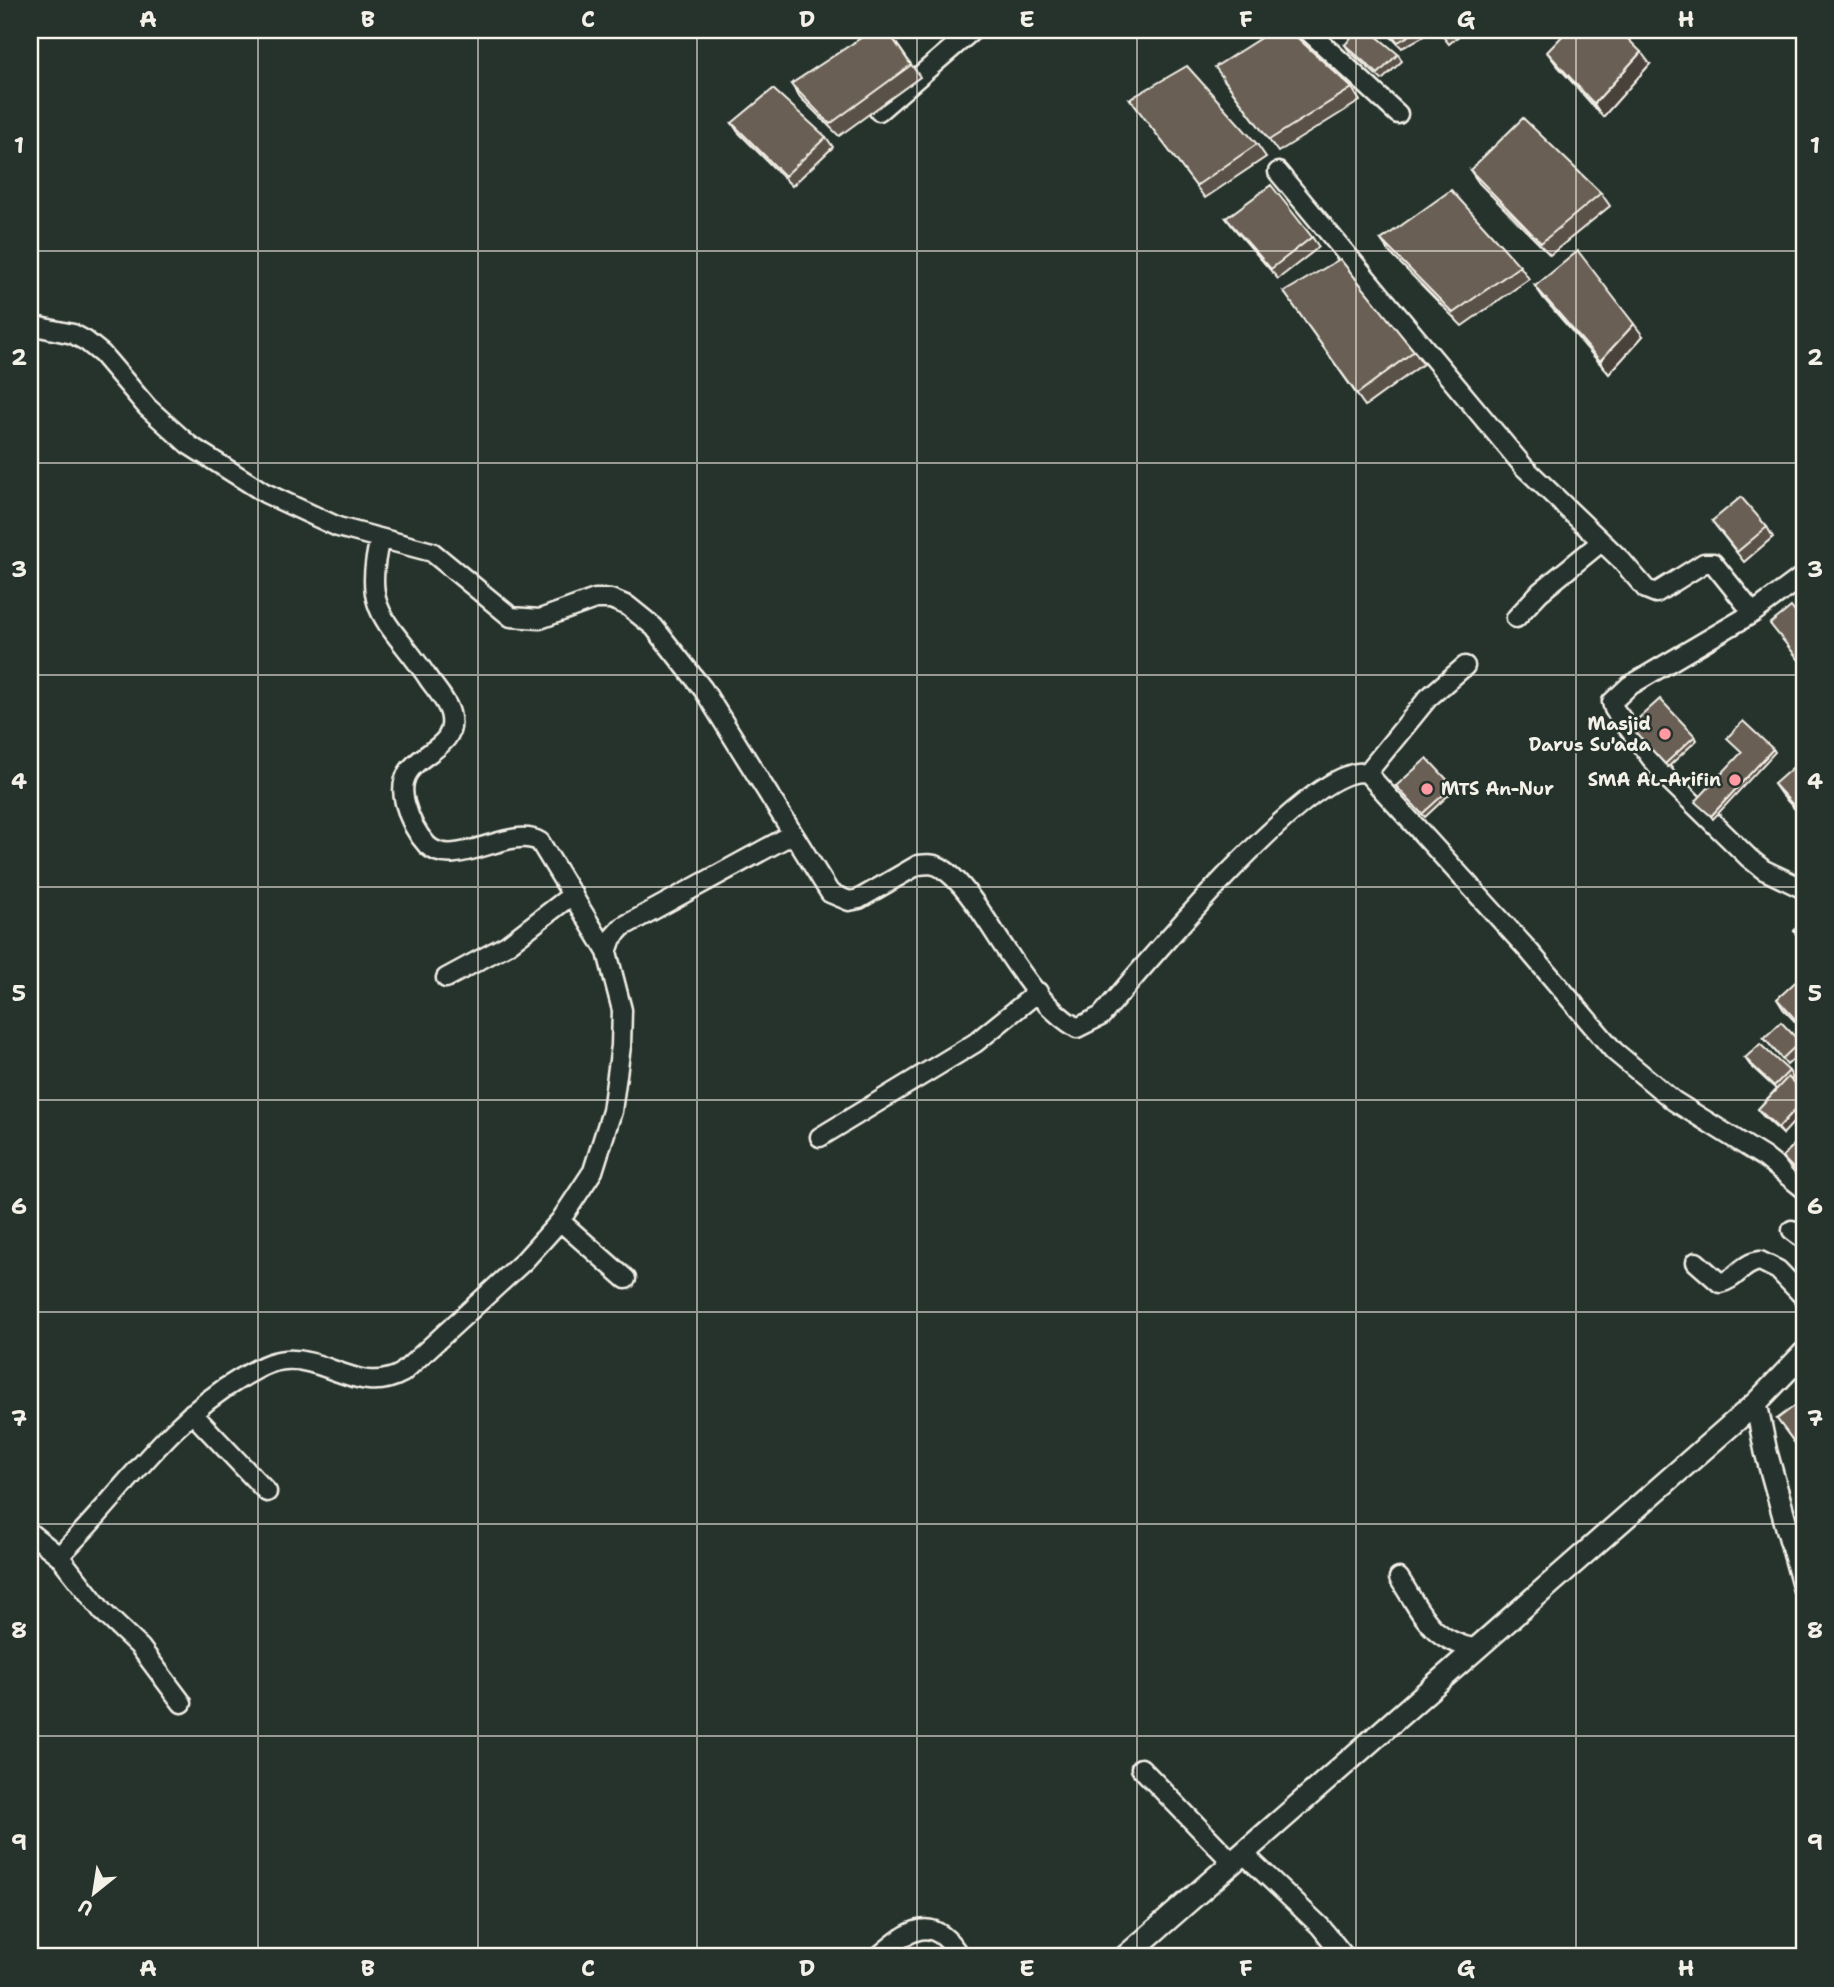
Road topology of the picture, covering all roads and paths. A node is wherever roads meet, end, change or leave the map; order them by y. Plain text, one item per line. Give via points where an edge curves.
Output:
1 (973, 30) edge
2 (1307, 30) edge
3 (879, 111) dead end
4 (1398, 114) dead end
5 (1278, 172) dead end
6 (30, 325) edge
7 (380, 539) junction
8 (1601, 542) junction
9 (1804, 576) edge
10 (1753, 613) junction
11 (1516, 618) dead end
12 (1465, 666) dead end
13 (1367, 773) junction
14 (791, 835) junction
15 (1804, 889) edge
16 (573, 894) junction
17 (607, 952) junction
18 (446, 978) dead end
19 (1038, 992) junction
20 (820, 1137) dead end
21 (1804, 1189) edge
22 (560, 1221) junction
23 (1696, 1262) dead end
24 (626, 1279) dead end
25 (1804, 1297) edge
26 (1804, 1353) edge
27 (1756, 1403) junction
28 (192, 1413) junction
29 (267, 1492) dead end
30 (30, 1533) edge
31 (59, 1556) junction
32 (1399, 1578) dead end
33 (1804, 1588) edge
34 (1477, 1649) junction
35 (182, 1703) dead end
36 (1141, 1768) dead end
37 (1238, 1858) junction
38 (878, 1957) edge
39 (960, 1957) edge
40 (1125, 1957) edge
41 (1345, 1957) edge

1 - 3 street
2 - 4 street
5 - 8 street via 1524,467
6 - 7 street via 86,341 189,445 265,493 338,527
7 - 14 street via 432,552 510,617 540,619 595,598 628,606 654,627 704,689
7 - 16 street via 372,571 378,611 450,710 452,727 445,742 410,766 403,778 401,790 409,819 429,846 444,854 532,837 546,848
8 - 10 street via 1652,592 1704,563 1713,563
8 - 11 street
9 - 10 street
10 - 15 street via 1629,686 1612,702 1645,751 1691,803 1757,864
12 - 13 street via 1428,698
13 - 19 street via 1348,774 1323,788 1249,851 1101,1016 1077,1028 1059,1017
13 - 21 street via 1614,1051 1674,1101 1764,1157
14 - 17 street via 622,927
14 - 19 street via 830,893 849,901 918,865 942,867 972,900
16 - 17 street
16 - 18 street via 507,945
17 - 22 street via 622,1010 612,1111 593,1171
19 - 20 street via 975,1043
22 - 24 street
22 - 28 street via 524,1261 391,1379 377,1382 310,1362 272,1362 210,1396
23 - 25 street via 1720,1283 1753,1262 1769,1264
26 - 27 street
27 - 33 street
27 - 34 street
28 - 29 street
28 - 31 street via 155,1447
30 - 31 street
31 - 35 street via 103,1612 140,1647
32 - 34 street via 1438,1635
34 - 37 street
36 - 37 street
37 - 40 street
37 - 41 street via 1320,1926
38 - 39 street via 901,1937 917,1929 931,1929

